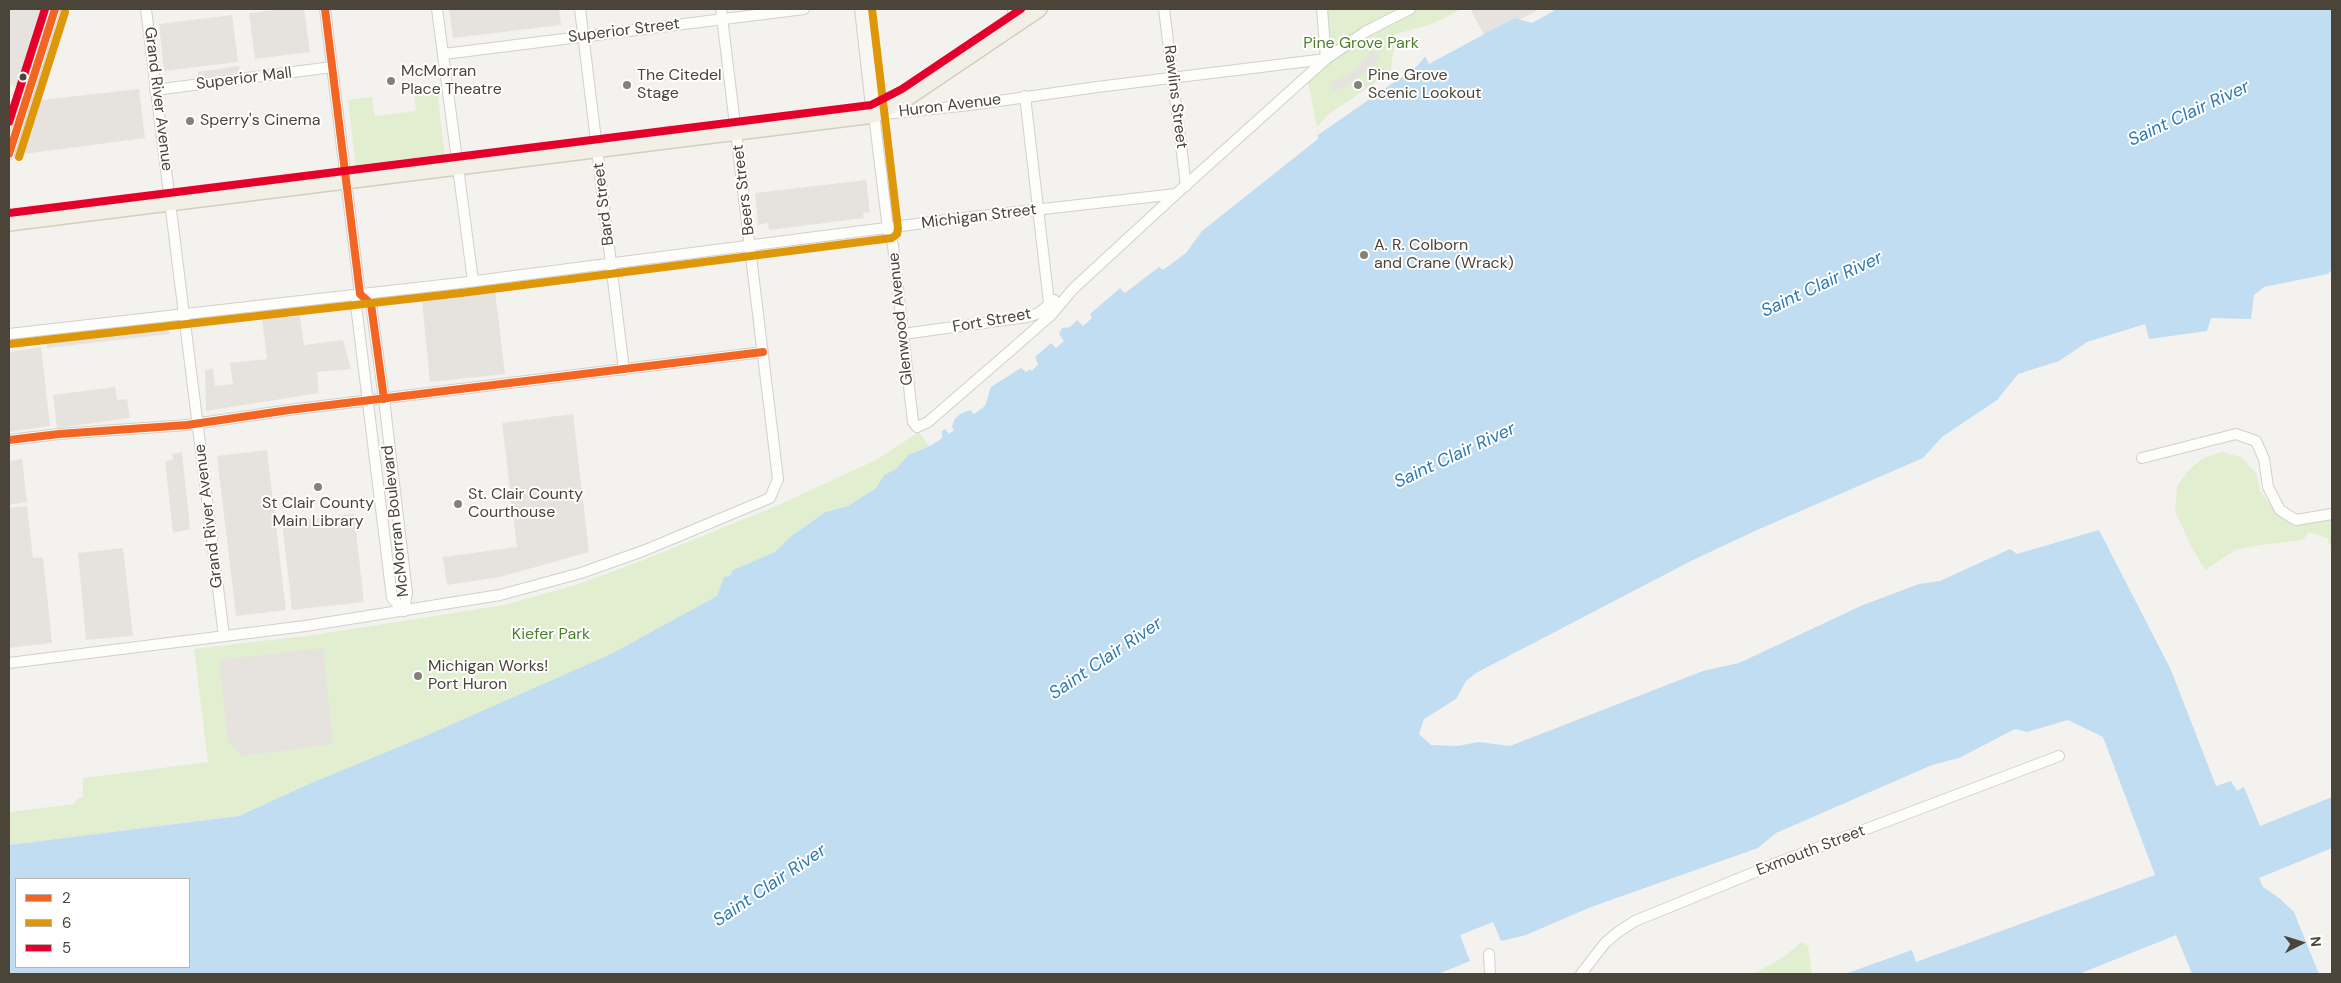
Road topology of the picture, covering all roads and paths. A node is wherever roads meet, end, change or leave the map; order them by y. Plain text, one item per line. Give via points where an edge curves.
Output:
1 (55, 9) edge
2 (146, 9) edge
3 (325, 9) edge
4 (437, 9) edge
5 (580, 9) edge
6 (804, 9) edge
7 (862, 9) edge
8 (1012, 9) edge
9 (1039, 9) edge
10 (1164, 9) edge
11 (1322, 9) edge
12 (1410, 9) edge
13 (721, 14) edge
14 (1015, 26) junction
15 (584, 36) junction
16 (444, 54) junction
17 (1326, 59) junction
18 (332, 68) junction
19 (1173, 78) junction
20 (155, 90) junction
21 (1024, 96) junction
22 (874, 115) junction
23 (736, 132) junction
24 (598, 149) junction
25 (9, 154) edge
26 (458, 167) junction
27 (346, 182) junction
28 (1186, 186) junction
29 (1176, 194) junction
30 (171, 202) junction
31 (1039, 209) junction
32 (9, 222) edge
33 (888, 229) junction
34 (750, 246) junction
35 (611, 263) junction
36 (473, 281) junction
37 (1073, 289) junction
38 (360, 294) junction
39 (1050, 303) junction
40 (185, 315) junction
41 (9, 334) edge
42 (903, 334) junction
43 (763, 352) junction
44 (624, 370) junction
45 (384, 399) junction
46 (367, 400) junction
47 (198, 422) junction
48 (9, 440) edge
49 (2142, 458) dead end
50 (2332, 514) edge
51 (404, 610) junction
52 (224, 636) junction
53 (9, 664) edge
54 (2059, 756) dead end
55 (1489, 954) dead end
56 (1490, 974) edge
57 (1581, 974) edge

1 - 25 street
2 - 20 street, Grand River Avenue
3 - 18 street, McMorran Boulevard
4 - 16 street
5 - 15 street, Bard Street
6 - 13 street, Superior Street
7 - 22 street, Glenwood Avenue
8 - 14 street
9 - 14 main road
10 - 19 street, Rawlins Street
11 - 17 street
12 - 17 street via 1365,32
13 - 15 street, Superior Street
13 - 23 street, Beers Street
14 - 22 main road via 907,98
15 - 16 street, Superior Street
15 - 24 street, Bard Street
16 - 26 street
17 - 19 street, Huron Avenue
17 - 28 street
18 - 20 street, Superior Mall
18 - 27 street, McMorran Boulevard
19 - 21 street, Huron Avenue
19 - 28 street, Rawlins Street
20 - 30 street, Grand River Avenue
21 - 22 street, Huron Avenue
21 - 31 street
22 - 23 main road, Huron Avenue
22 - 33 street, Glenwood Avenue
23 - 24 main road, Huron Avenue
23 - 34 street, Beers Street
24 - 26 main road, Huron Avenue
24 - 35 street, Bard Street
26 - 27 main road, Huron Avenue
26 - 36 street
27 - 30 main road, Huron Avenue
27 - 38 street, McMorran Boulevard
28 - 29 street
29 - 31 street, Michigan Street
29 - 37 street
30 - 32 main road, Huron Avenue
30 - 40 street, Grand River Avenue
31 - 33 street, Michigan Street
31 - 39 street
33 - 34 street, Michigan Street
33 - 42 street, Glenwood Avenue via 893,245
34 - 35 street, Michigan Street
34 - 43 street, Beers Street
35 - 36 street, Michigan Street
35 - 44 street, Bard Street
36 - 38 street, Michigan Street
37 - 39 street, Fort Street
37 - 42 street, Glenwood Avenue via 1050,315 928,422 917,427 913,422
38 - 40 street, Michigan Street
38 - 45 street, McMorran Boulevard via 370,304
38 - 46 street, McMorran Boulevard via 356,305
39 - 42 street, Fort Street via 1027,317
40 - 41 street, Michigan Street
40 - 47 street, Grand River Avenue
43 - 44 street
43 - 51 street, Beers Street via 778,479 770,498 581,573 500,595
44 - 45 street
45 - 46 street
45 - 51 street, McMorran Boulevard via 407,593
46 - 47 street
46 - 51 street, McMorran Boulevard via 392,598
47 - 48 street
47 - 52 street, Grand River Avenue
49 - 50 street via 2236,434 2256,442 2264,459 2268,487 2280,510 2296,520
51 - 52 street
52 - 53 street
54 - 57 street, Exmouth Street via 1782,861 1635,921 1604,944
55 - 56 street

